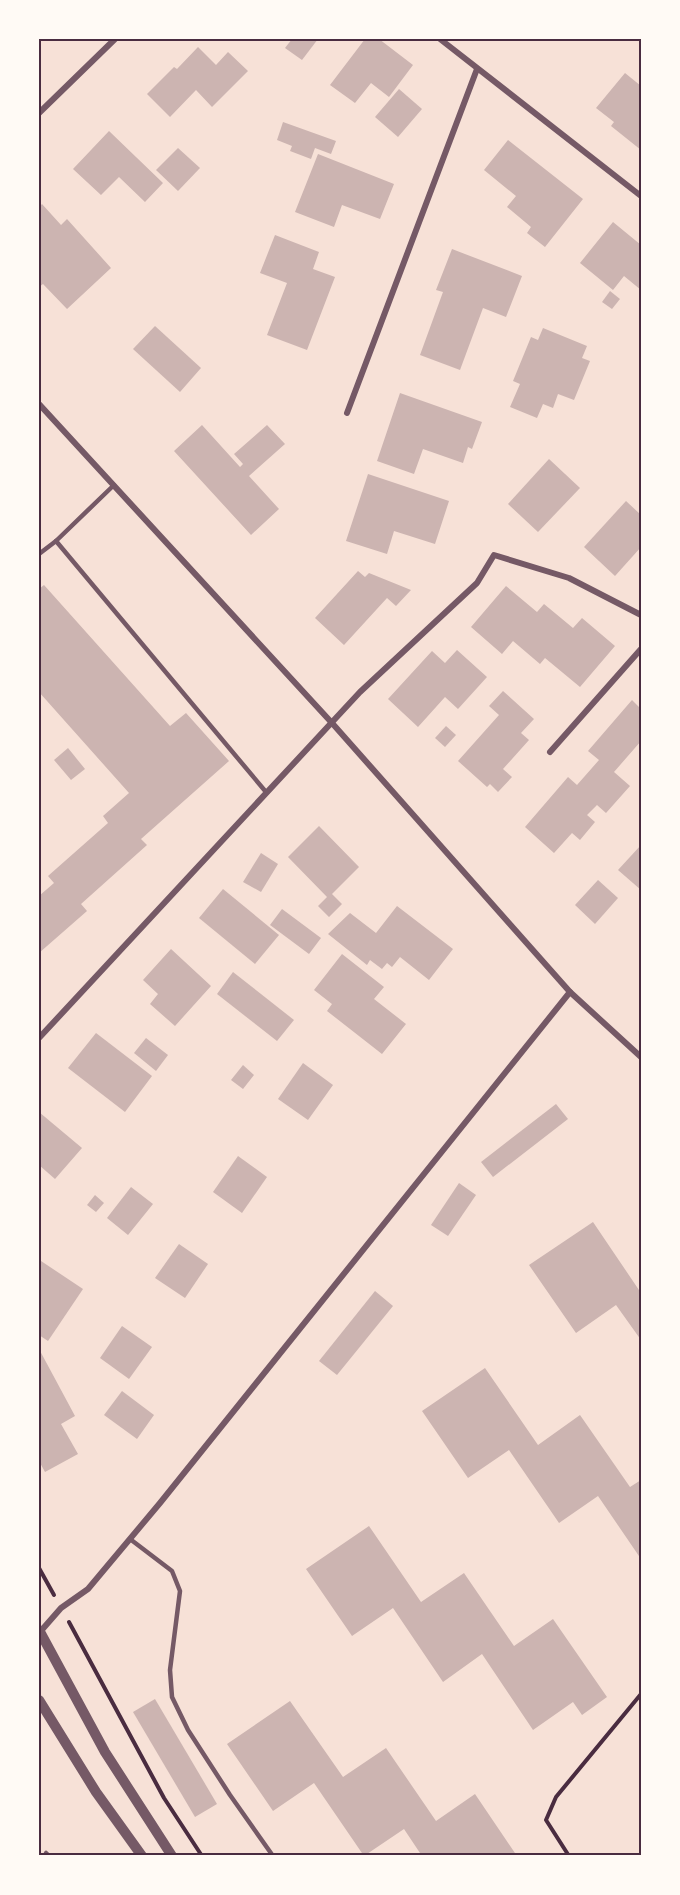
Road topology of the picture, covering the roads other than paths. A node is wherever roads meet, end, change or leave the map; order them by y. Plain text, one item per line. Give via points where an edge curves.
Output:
1 (115, 39) edge
2 (440, 39) edge
3 (477, 69) junction
4 (39, 113) edge
5 (641, 196) edge
6 (39, 404) edge
7 (347, 413) dead end
8 (114, 485) junction
9 (56, 541) junction
10 (39, 554) edge
11 (641, 615) edge
12 (641, 649) edge
13 (332, 723) junction
14 (550, 752) dead end
15 (266, 792) junction
16 (570, 992) junction
17 (39, 1038) edge
18 (641, 1057) edge
19 (130, 1539) junction
20 (39, 1632) edge
21 (39, 1700) edge
22 (142, 1856) edge
23 (172, 1856) edge
24 (273, 1856) edge

1 - 4 street
2 - 3 street
3 - 5 street
3 - 7 street
6 - 8 street
8 - 9 lane
8 - 13 street
9 - 10 lane
9 - 15 lane
11 - 13 street via 569,578 494,555 477,583
12 - 14 street
13 - 15 street
13 - 16 street
15 - 17 street
16 - 18 street
16 - 19 street
19 - 20 street via 88,1589 61,1608
19 - 24 lane via 172,1571 180,1591 170,1670 172,1697 188,1730
20 - 23 street via 105,1752
21 - 22 street via 96,1792

